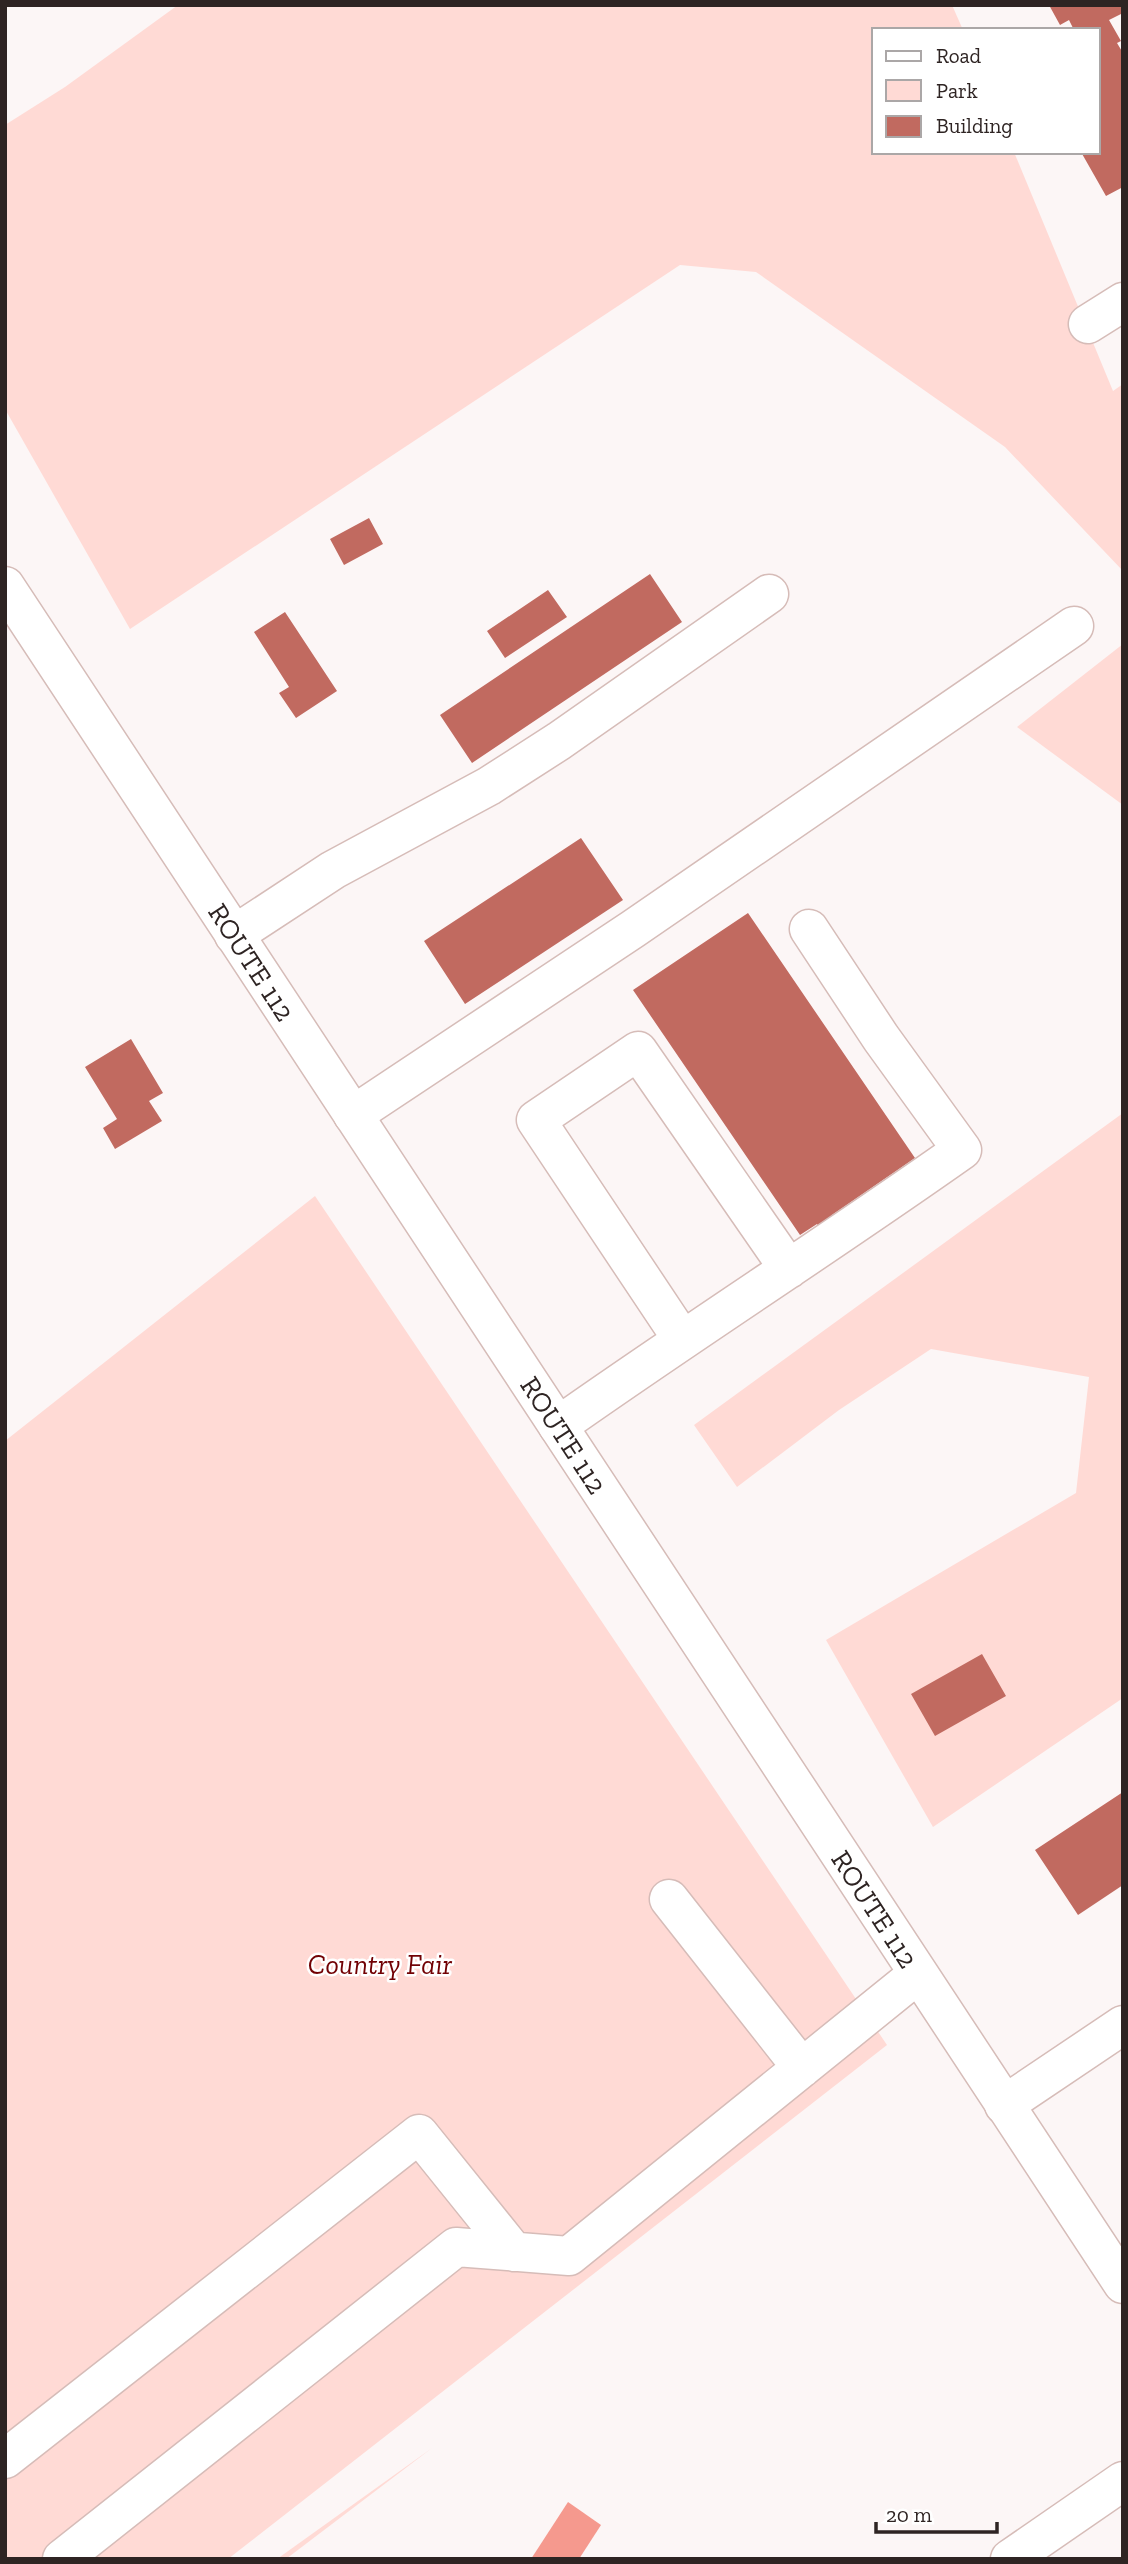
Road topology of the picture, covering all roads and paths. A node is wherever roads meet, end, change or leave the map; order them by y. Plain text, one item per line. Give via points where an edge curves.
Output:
1 (1123, 302) edge
2 (1088, 324) dead end
3 (5, 586) edge
4 (769, 594) dead end
5 (1074, 626) dead end
6 (809, 929) dead end
7 (234, 935) junction
8 (353, 1115) junction
9 (789, 1269) junction
10 (682, 1339) junction
11 (558, 1426) junction
12 (669, 1899) dead end
13 (918, 1974) junction
14 (1123, 2025) edge
15 (802, 2068) junction
16 (1004, 2105) junction
17 (514, 2252) junction
18 (1123, 2284) edge
19 (5, 2459) edge
20 (1123, 2481) edge
21 (62, 2559) edge
22 (1010, 2559) edge

1 - 2 main road
3 - 7 main road, ROUTE 112
4 - 7 main road via 501,779 333,870
5 - 8 main road
6 - 9 main road via 962,1150
7 - 8 main road, ROUTE 112
8 - 11 main road, ROUTE 112
9 - 10 main road
9 - 10 main road via 638,1051 536,1121
10 - 11 main road
11 - 13 main road, ROUTE 112
12 - 15 main road
13 - 15 main road
13 - 16 main road, ROUTE 112
14 - 16 main road
15 - 17 main road via 569,2256
16 - 18 main road, ROUTE 112
17 - 19 main road via 419,2134
17 - 21 main road via 456,2247
20 - 22 main road

